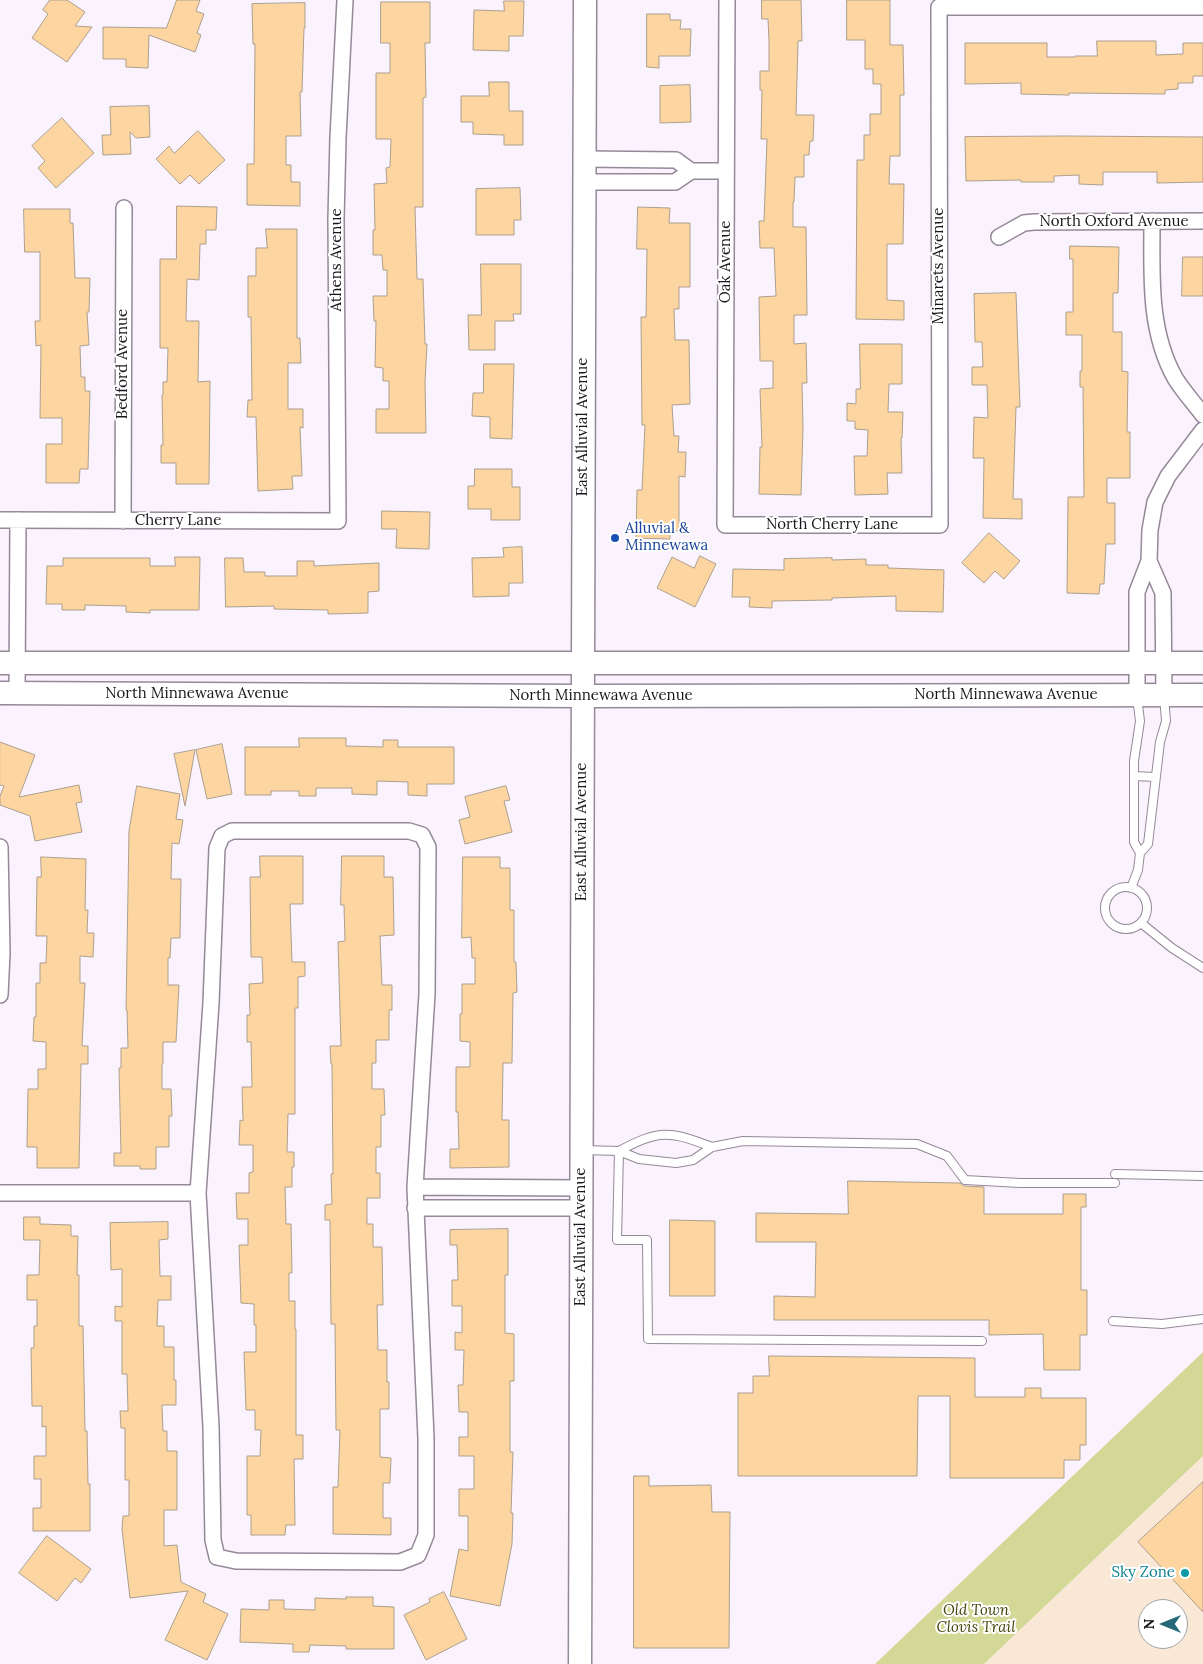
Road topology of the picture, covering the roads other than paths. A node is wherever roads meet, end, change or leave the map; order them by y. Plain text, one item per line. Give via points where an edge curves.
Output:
1 (345, 0) edge
2 (585, 0) edge
3 (727, 0) edge
4 (1203, 7) edge
5 (584, 159) junction
6 (640, 161) junction
7 (691, 171) junction
8 (726, 171) junction
9 (584, 182) junction
10 (640, 182) junction
11 (124, 208) dead end
12 (1152, 221) junction
13 (1203, 221) edge
14 (999, 237) dead end
15 (1203, 415) edge
16 (1203, 430) edge
17 (0, 520) edge
18 (18, 520) junction
19 (123, 521) junction
20 (338, 521) joint
21 (725, 524) joint
22 (940, 525) joint
23 (1149, 561) junction
24 (9, 662) edge
25 (582, 663) junction
26 (1137, 663) junction
27 (1163, 663) junction
28 (1203, 663) edge
29 (9, 693) edge
30 (1137, 695) junction
31 (1164, 695) junction
32 (1203, 695) edge
33 (582, 696) junction
34 (1134, 776) junction
35 (1155, 777) junction
36 (0, 847) edge
37 (1140, 853) junction
38 (1132, 888) junction
39 (1141, 923) junction
40 (1203, 968) edge
41 (0, 995) edge
42 (712, 1148) junction
43 (581, 1150) junction
44 (619, 1150) junction
45 (1115, 1174) dead end
46 (1203, 1176) edge
47 (1115, 1183) dead end
48 (415, 1187) junction
49 (0, 1193) edge
50 (198, 1193) junction
51 (581, 1198) junction
52 (415, 1208) junction
53 (1203, 1319) edge
54 (1113, 1320) dead end
55 (982, 1341) dead end
56 (580, 1664) edge

1 - 20 street, Athens Avenue via 336,219
2 - 5 main road, East Alluvial Avenue
3 - 8 street, Oak Avenue
4 - 22 street, Minarets Avenue via 939,7
5 - 6 street
5 - 9 main road, East Alluvial Avenue
6 - 7 street via 676,160
6 - 10 street
7 - 8 street
7 - 10 street via 675,182
8 - 21 street, Oak Avenue
9 - 10 street
9 - 25 main road, East Alluvial Avenue
11 - 19 street, Bedford Avenue
12 - 13 street, North Oxford Avenue
12 - 14 street, North Oxford Avenue via 1024,223
12 - 15 street via 1152,281 1157,329 1164,355 1176,379
16 - 23 street via 1168,476 1155,502
17 - 18 street
18 - 19 street, Cherry Lane
18 - 24 street
19 - 20 street, Cherry Lane
21 - 22 street, North Cherry Lane
23 - 26 street via 1137,592
23 - 27 street via 1163,593
24 - 25 main road, North Minnewawa Avenue
24 - 29 street
25 - 26 main road, North Minnewawa Avenue
25 - 33 main road, East Alluvial Avenue
26 - 27 main road, North Minnewawa Avenue
26 - 30 street
27 - 28 main road, North Minnewawa Avenue
27 - 31 street
29 - 33 main road, North Minnewawa Avenue
30 - 31 main road, North Minnewawa Avenue
30 - 33 main road, North Minnewawa Avenue
30 - 34 lane via 1140,721
31 - 32 main road, North Minnewawa Avenue
31 - 35 lane via 1166,721
33 - 43 main road, East Alluvial Avenue
34 - 35 lane
34 - 37 lane via 1134,842
35 - 37 lane via 1148,844
36 - 41 street
37 - 38 lane
38 - 39 lane via 1146,902 1147,910
38 - 39 lane via 1111,892 1105,912 1118,928 1130,929
39 - 40 lane
42 - 44 lane via 676,1134 655,1135
42 - 44 lane via 693,1160 676,1163 639,1159
42 - 47 lane via 743,1141 917,1144 947,1156 965,1180
43 - 44 lane
43 - 51 main road, East Alluvial Avenue
44 - 55 lane via 617,1240 647,1240 648,1339
45 - 46 lane
48 - 50 street via 427,994 428,847 422,835 409,831 232,831 222,836 216,848 211,1003
48 - 51 street
48 - 52 street
49 - 50 street
50 - 52 street via 211,1427 213,1540 217,1557 236,1561 400,1562 418,1555 426,1535 426,1438
51 - 52 street
51 - 56 main road, East Alluvial Avenue
53 - 54 lane via 1162,1324

